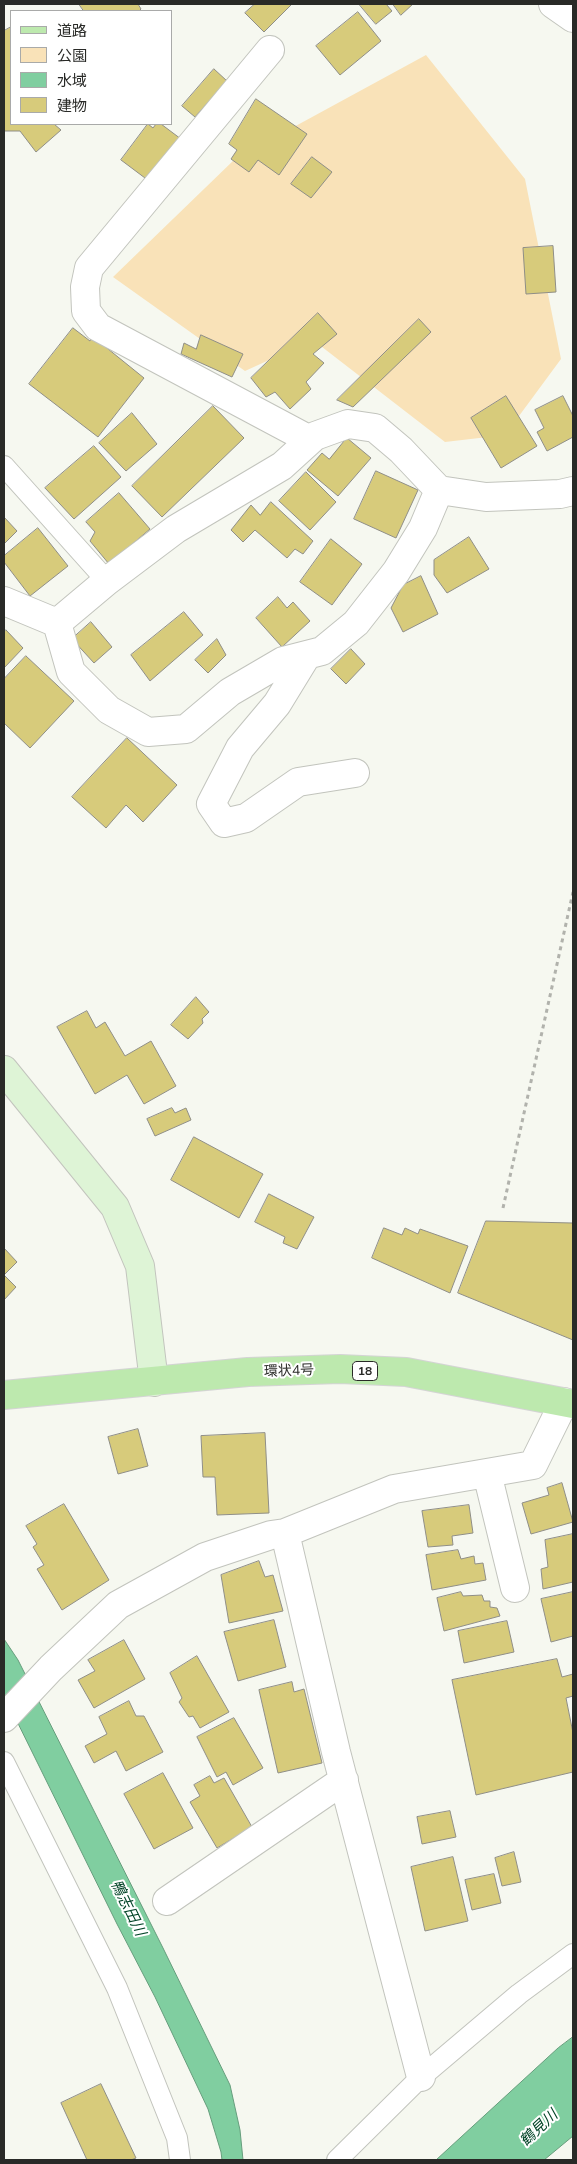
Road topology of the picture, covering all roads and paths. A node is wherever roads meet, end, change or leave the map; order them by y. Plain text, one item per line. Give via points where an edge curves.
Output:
1 (553, 4) edge
2 (573, 18) edge
3 (270, 50) dead end
4 (310, 440) junction
5 (4, 466) edge
6 (439, 490) junction
7 (573, 491) edge
8 (107, 581) junction
9 (4, 601) edge
10 (57, 623) junction
11 (307, 655) junction
12 (355, 773) dead end
13 (573, 892) edge
14 (4, 1070) edge
15 (503, 1208) dead end
16 (154, 1382) junction
17 (4, 1395) edge
18 (568, 1403) edge
19 (487, 1473) junction
20 (285, 1533) junction
21 (515, 1588) dead end
22 (4, 1718) edge
23 (4, 1762) edge
24 (344, 1780) junction
25 (167, 1901) dead end
26 (573, 1954) edge
27 (421, 2077) junction
28 (180, 2160) edge
29 (338, 2160) edge

1 - 2 street
3 - 4 street via 89,268 85,287 86,311 98,327
4 - 6 street via 348,424 375,428
4 - 8 street via 282,466 176,529
5 - 8 lane
6 - 7 street via 486,497
6 - 11 street via 423,528 396,572 356,623 322,651
8 - 10 street
9 - 10 street
10 - 11 street via 71,672 109,710 148,732 186,729 230,692 283,661
11 - 12 street via 277,704 240,748 211,804 224,823 246,818 298,782
13 - 15 path
14 - 16 street via 115,1207 140,1266
16 - 17 main road, 環状4号 / 18
16 - 18 main road, 環状4号 / 18 via 248,1372 406,1372
18 - 19 street via 533,1465
19 - 20 street via 394,1488
19 - 21 street
20 - 22 street via 205,1557 118,1605
20 - 24 street
23 - 28 lane via 117,1988 177,2138
24 - 25 street
24 - 27 street
26 - 27 lane via 519,1994
27 - 29 lane

